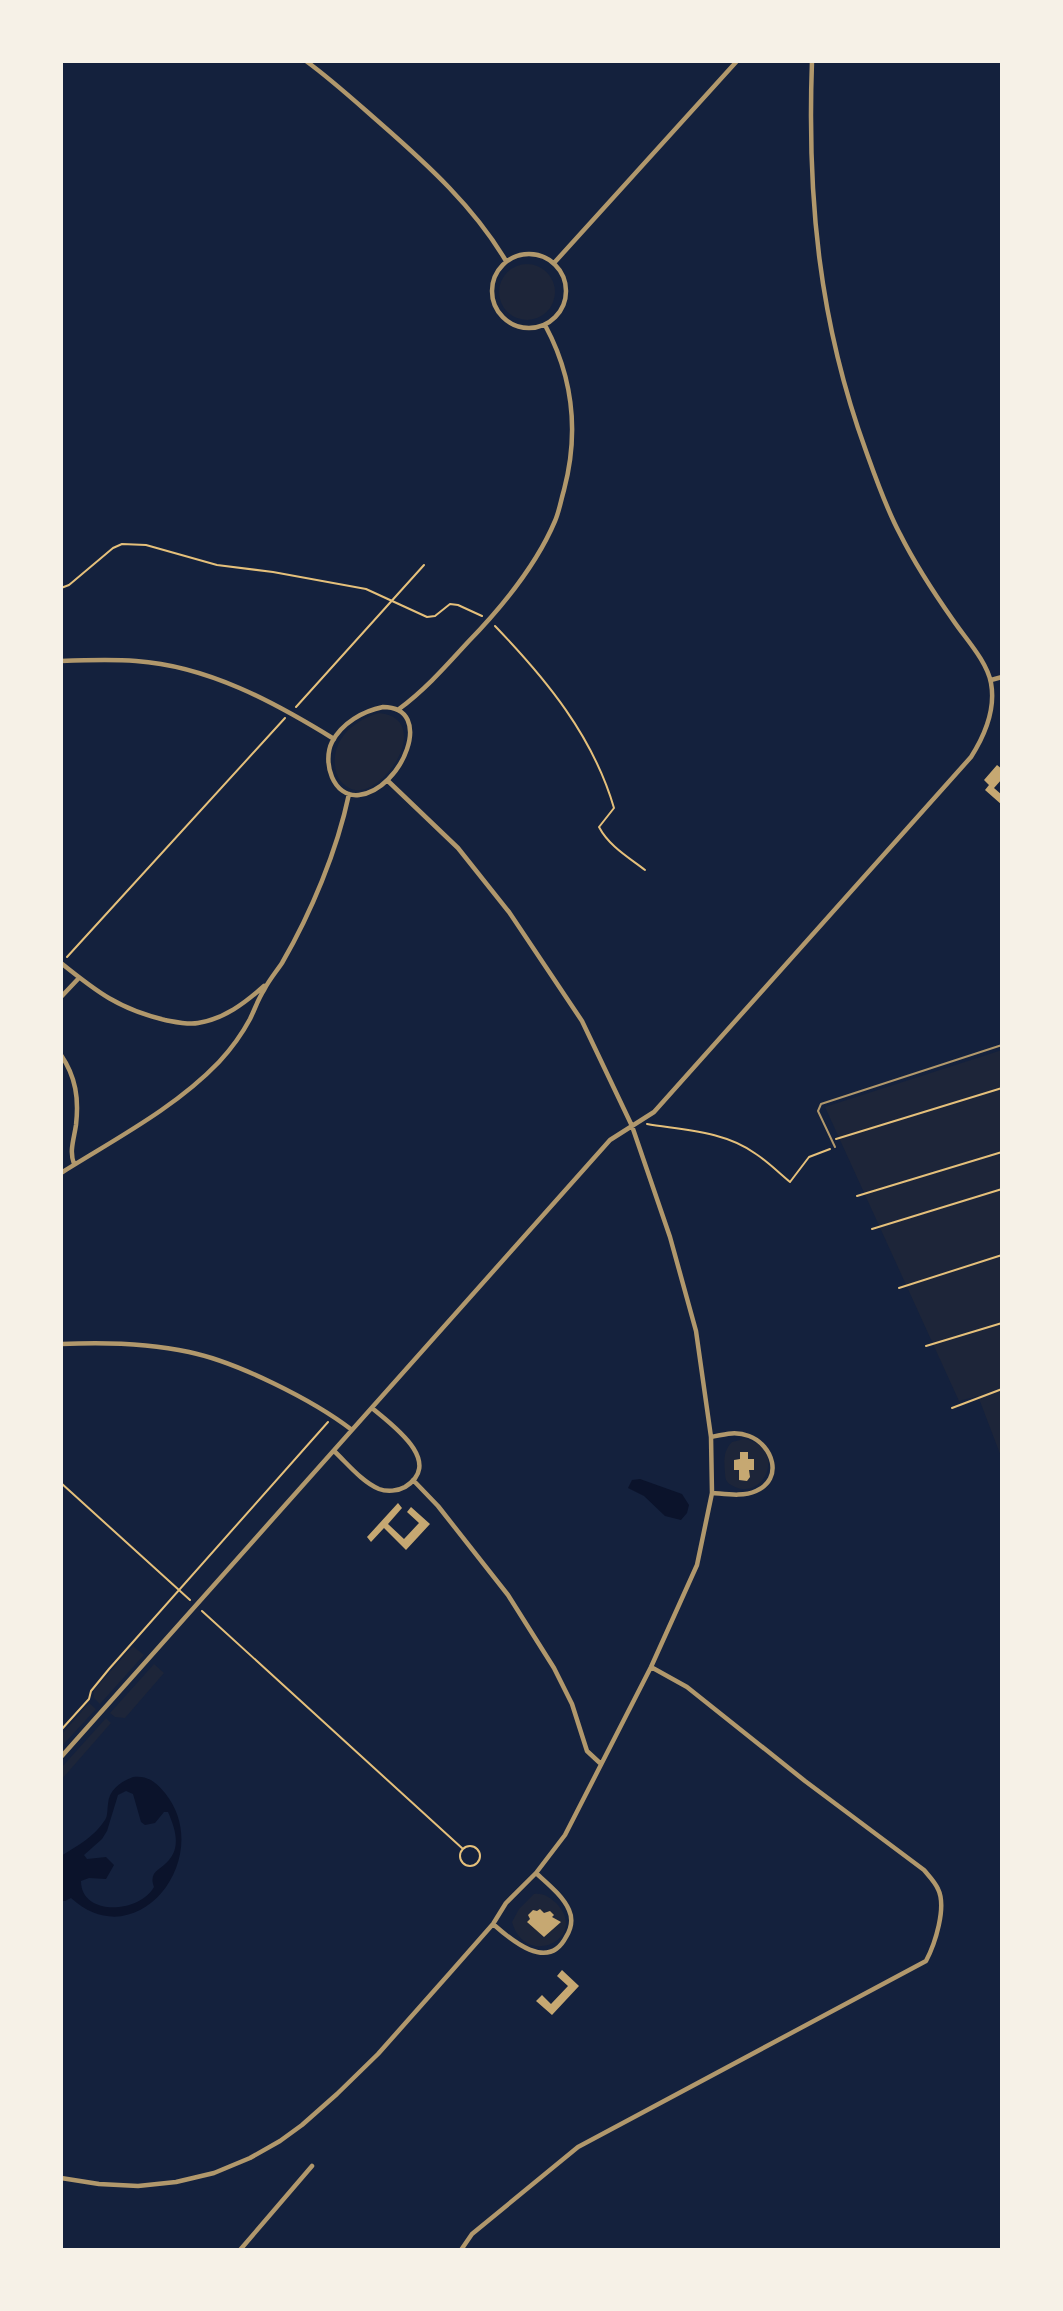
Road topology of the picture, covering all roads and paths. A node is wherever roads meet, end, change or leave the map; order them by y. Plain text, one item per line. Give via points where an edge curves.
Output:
1 (306, 61) edge
2 (737, 61) edge
3 (813, 61) edge
4 (506, 261) junction
5 (554, 263) junction
6 (545, 325) junction
7 (424, 565) dead end
8 (61, 588) edge
9 (390, 602) junction
10 (489, 620) junction
11 (61, 661) edge
12 (1002, 677) edge
13 (991, 680) junction
14 (398, 709) junction
15 (290, 712) junction
16 (334, 739) junction
17 (388, 780) junction
18 (349, 794) junction
19 (645, 870) dead end
20 (61, 963) edge
21 (78, 979) junction
22 (270, 981) junction
23 (61, 997) edge
24 (1002, 1045) edge
25 (61, 1055) edge
26 (1002, 1088) edge
27 (639, 1123) junction
28 (632, 1126) junction
29 (832, 1140) junction
30 (835, 1147) joint
31 (1002, 1152) edge
32 (75, 1164) junction
33 (61, 1173) edge
34 (1002, 1189) edge
35 (857, 1196) dead end
36 (872, 1229) dead end
37 (1002, 1255) edge
38 (899, 1288) dead end
39 (1002, 1323) edge
40 (61, 1344) edge
41 (926, 1346) dead end
42 (1002, 1389) edge
43 (372, 1408) junction
44 (952, 1408) dead end
45 (334, 1416) junction
46 (352, 1430) junction
47 (711, 1437) junction
48 (334, 1451) junction
49 (413, 1480) junction
50 (61, 1483) edge
51 (712, 1493) junction
52 (178, 1590) junction
53 (196, 1605) junction
54 (651, 1667) junction
55 (61, 1730) edge
56 (61, 1757) edge
57 (601, 1764) junction
58 (463, 1849) junction
59 (536, 1873) junction
60 (493, 1924) junction
61 (312, 2166) dead end
62 (61, 2178) edge
63 (240, 2250) edge
64 (461, 2250) edge

1 - 4 street via 447,185 489,233
2 - 5 street
3 - 13 street via 814,220 825,307 849,404 900,534
4 - 5 street via 530,254
4 - 6 street via 492,283 495,308 512,325
5 - 6 street via 566,293 560,312
6 - 10 street via 572,405 569,470 546,540
7 - 9 path
8 - 9 path via 113,548 146,545 217,565 366,589
9 - 10 path via 427,617 450,604 458,605
9 - 15 path
10 - 14 street via 426,687
10 - 19 path via 548,685 579,729 614,808 599,827 621,853
11 - 15 street via 138,661 185,670 252,693
12 - 13 street
13 - 27 street via 988,723 971,758 654,1112
14 - 16 street via 364,712
14 - 17 street via 408,722 408,748
15 - 16 street
15 - 20 path
16 - 18 street via 328,756 332,777
17 - 18 street via 372,791
17 - 28 street via 458,848 516,922 582,1021
18 - 22 street via 318,887
20 - 21 street
21 - 22 street via 127,1009 197,1023 222,1016
21 - 23 street
22 - 32 street via 242,1034 219,1061 170,1103
24 - 29 lane via 821,1104 818,1111
25 - 32 street via 76,1086
26 - 29 path
27 - 28 street
27 - 30 path via 723,1138 755,1153 790,1182 809,1157
28 - 43 street via 610,1140
28 - 47 street via 670,1237 695,1331
29 - 30 lane
31 - 35 path
32 - 33 street
34 - 36 path
37 - 38 path
39 - 41 path
40 - 45 street via 117,1344 202,1355
42 - 44 path
43 - 46 street
43 - 49 street via 416,1450 418,1471
45 - 46 street
45 - 52 path
46 - 48 street
47 - 51 street
47 - 51 street via 736,1432 750,1436 769,1451 773,1463 765,1485 755,1491
48 - 49 street via 382,1490 404,1488
48 - 53 street
49 - 57 street via 508,1595 554,1668 587,1751
50 - 52 path
51 - 54 street via 697,1565
52 - 53 path
52 - 55 path
53 - 56 street
53 - 58 path
54 - 57 street
54 - 64 street via 687,1687 925,1870 941,1898 936,1943 926,1961 578,2147 472,2234
57 - 59 street via 565,1835
58 - 58 path via 460,1858 464,1864 476,1863 477,1850
59 - 60 street via 506,1903
59 - 60 street via 569,1910 572,1919 564,1942 544,1952 529,1950
60 - 62 street via 378,2054 281,2141 214,2173 176,2182 99,2185
61 - 63 street

